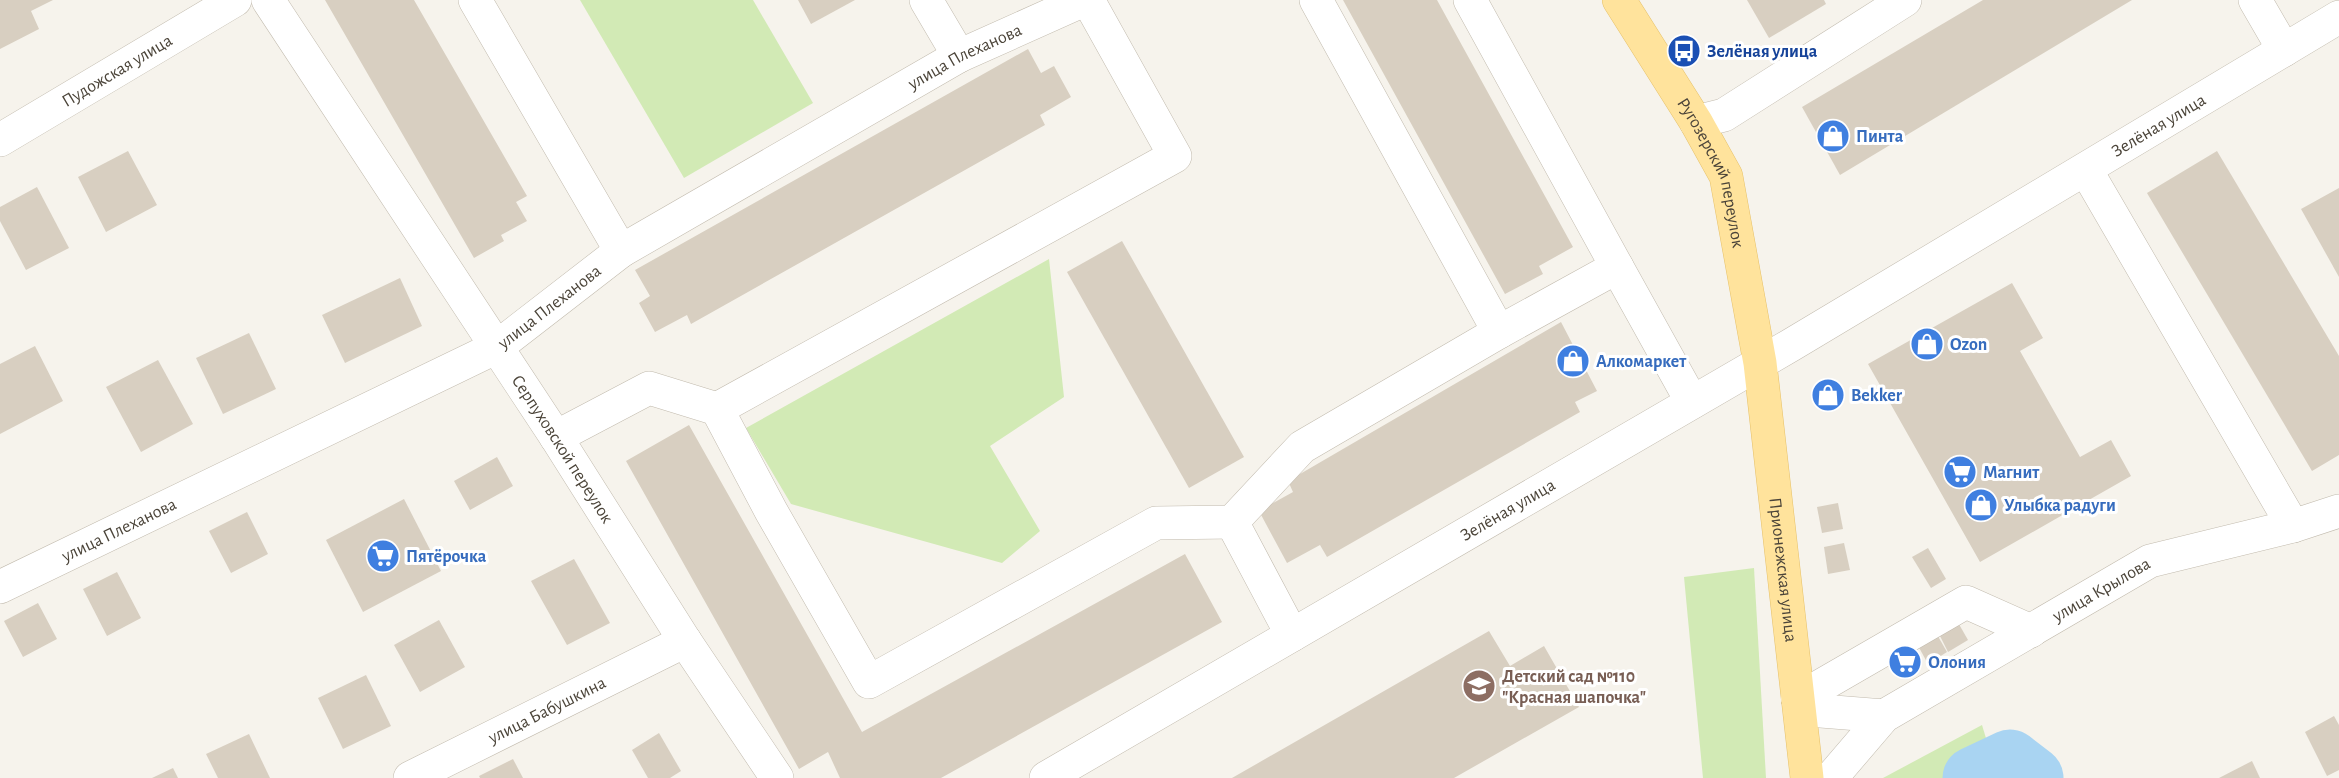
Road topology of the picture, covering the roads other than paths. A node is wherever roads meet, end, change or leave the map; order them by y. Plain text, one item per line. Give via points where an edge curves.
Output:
1 (235, 0) edge
2 (268, 0) edge
3 (475, 0) edge
4 (926, 0) edge
5 (1086, 0) edge
6 (1316, 0) edge
7 (1470, 0) edge
8 (1620, 0) edge
9 (2255, 0) edge
10 (1884, 6) edge
11 (2339, 17) edge
12 (2284, 50) junction
13 (959, 56) junction
14 (1696, 122) junction
15 (0, 140) edge
16 (2086, 170) junction
17 (621, 252) junction
18 (1617, 267) junction
19 (1499, 332) junction
20 (497, 347) junction
21 (1760, 363) junction
22 (1692, 402) junction
23 (717, 409) junction
24 (556, 437) junction
25 (2339, 510) edge
26 (1232, 522) junction
27 (2293, 526) junction
28 (0, 587) edge
29 (2031, 631) junction
30 (1292, 635) junction
31 (685, 641) junction
32 (1798, 699) junction
33 (1884, 716) junction
34 (410, 778) edge
35 (777, 778) edge
36 (1046, 778) edge
37 (1807, 778) edge
38 (1831, 778) edge

1 - 15 street, Пудожская улица
2 - 20 street, Серпуховской переулок
3 - 17 street
4 - 13 street
5 - 13 street, улица Плеханова
5 - 23 street via 1175,156
6 - 19 street
7 - 18 street
8 - 14 main road, Ругозерский переулок
9 - 12 street
10 - 14 street via 1724,115
11 - 12 street, Зелёная улица
12 - 16 street, Зелёная улица
13 - 17 street, улица Плеханова
14 - 21 main road, Ругозерский переулок via 1726,176
16 - 21 street, Зелёная улица
16 - 27 street
17 - 20 street, улица Плеханова
18 - 19 street
18 - 22 street
19 - 26 street via 1302,447
20 - 24 street, Серпуховской переулок
20 - 28 street, улица Плеханова
21 - 22 street, Зелёная улица
21 - 32 main road, Прионежская улица
22 - 30 street, Зелёная улица
23 - 24 street via 649,388
23 - 26 street via 869,682 1156,523
24 - 31 street, Серпуховской переулок
25 - 27 street, улица Крылова
26 - 30 street
27 - 29 street, улица Крылова via 2150,561
29 - 32 street via 1966,602
29 - 33 street, улица Крылова
30 - 36 street, Зелёная улица
31 - 34 street, улица Бабушкина
31 - 35 street, Серпуховской переулок
32 - 33 street via 1821,711
32 - 37 main road, Прионежская улица
33 - 38 street, улица Крылова

